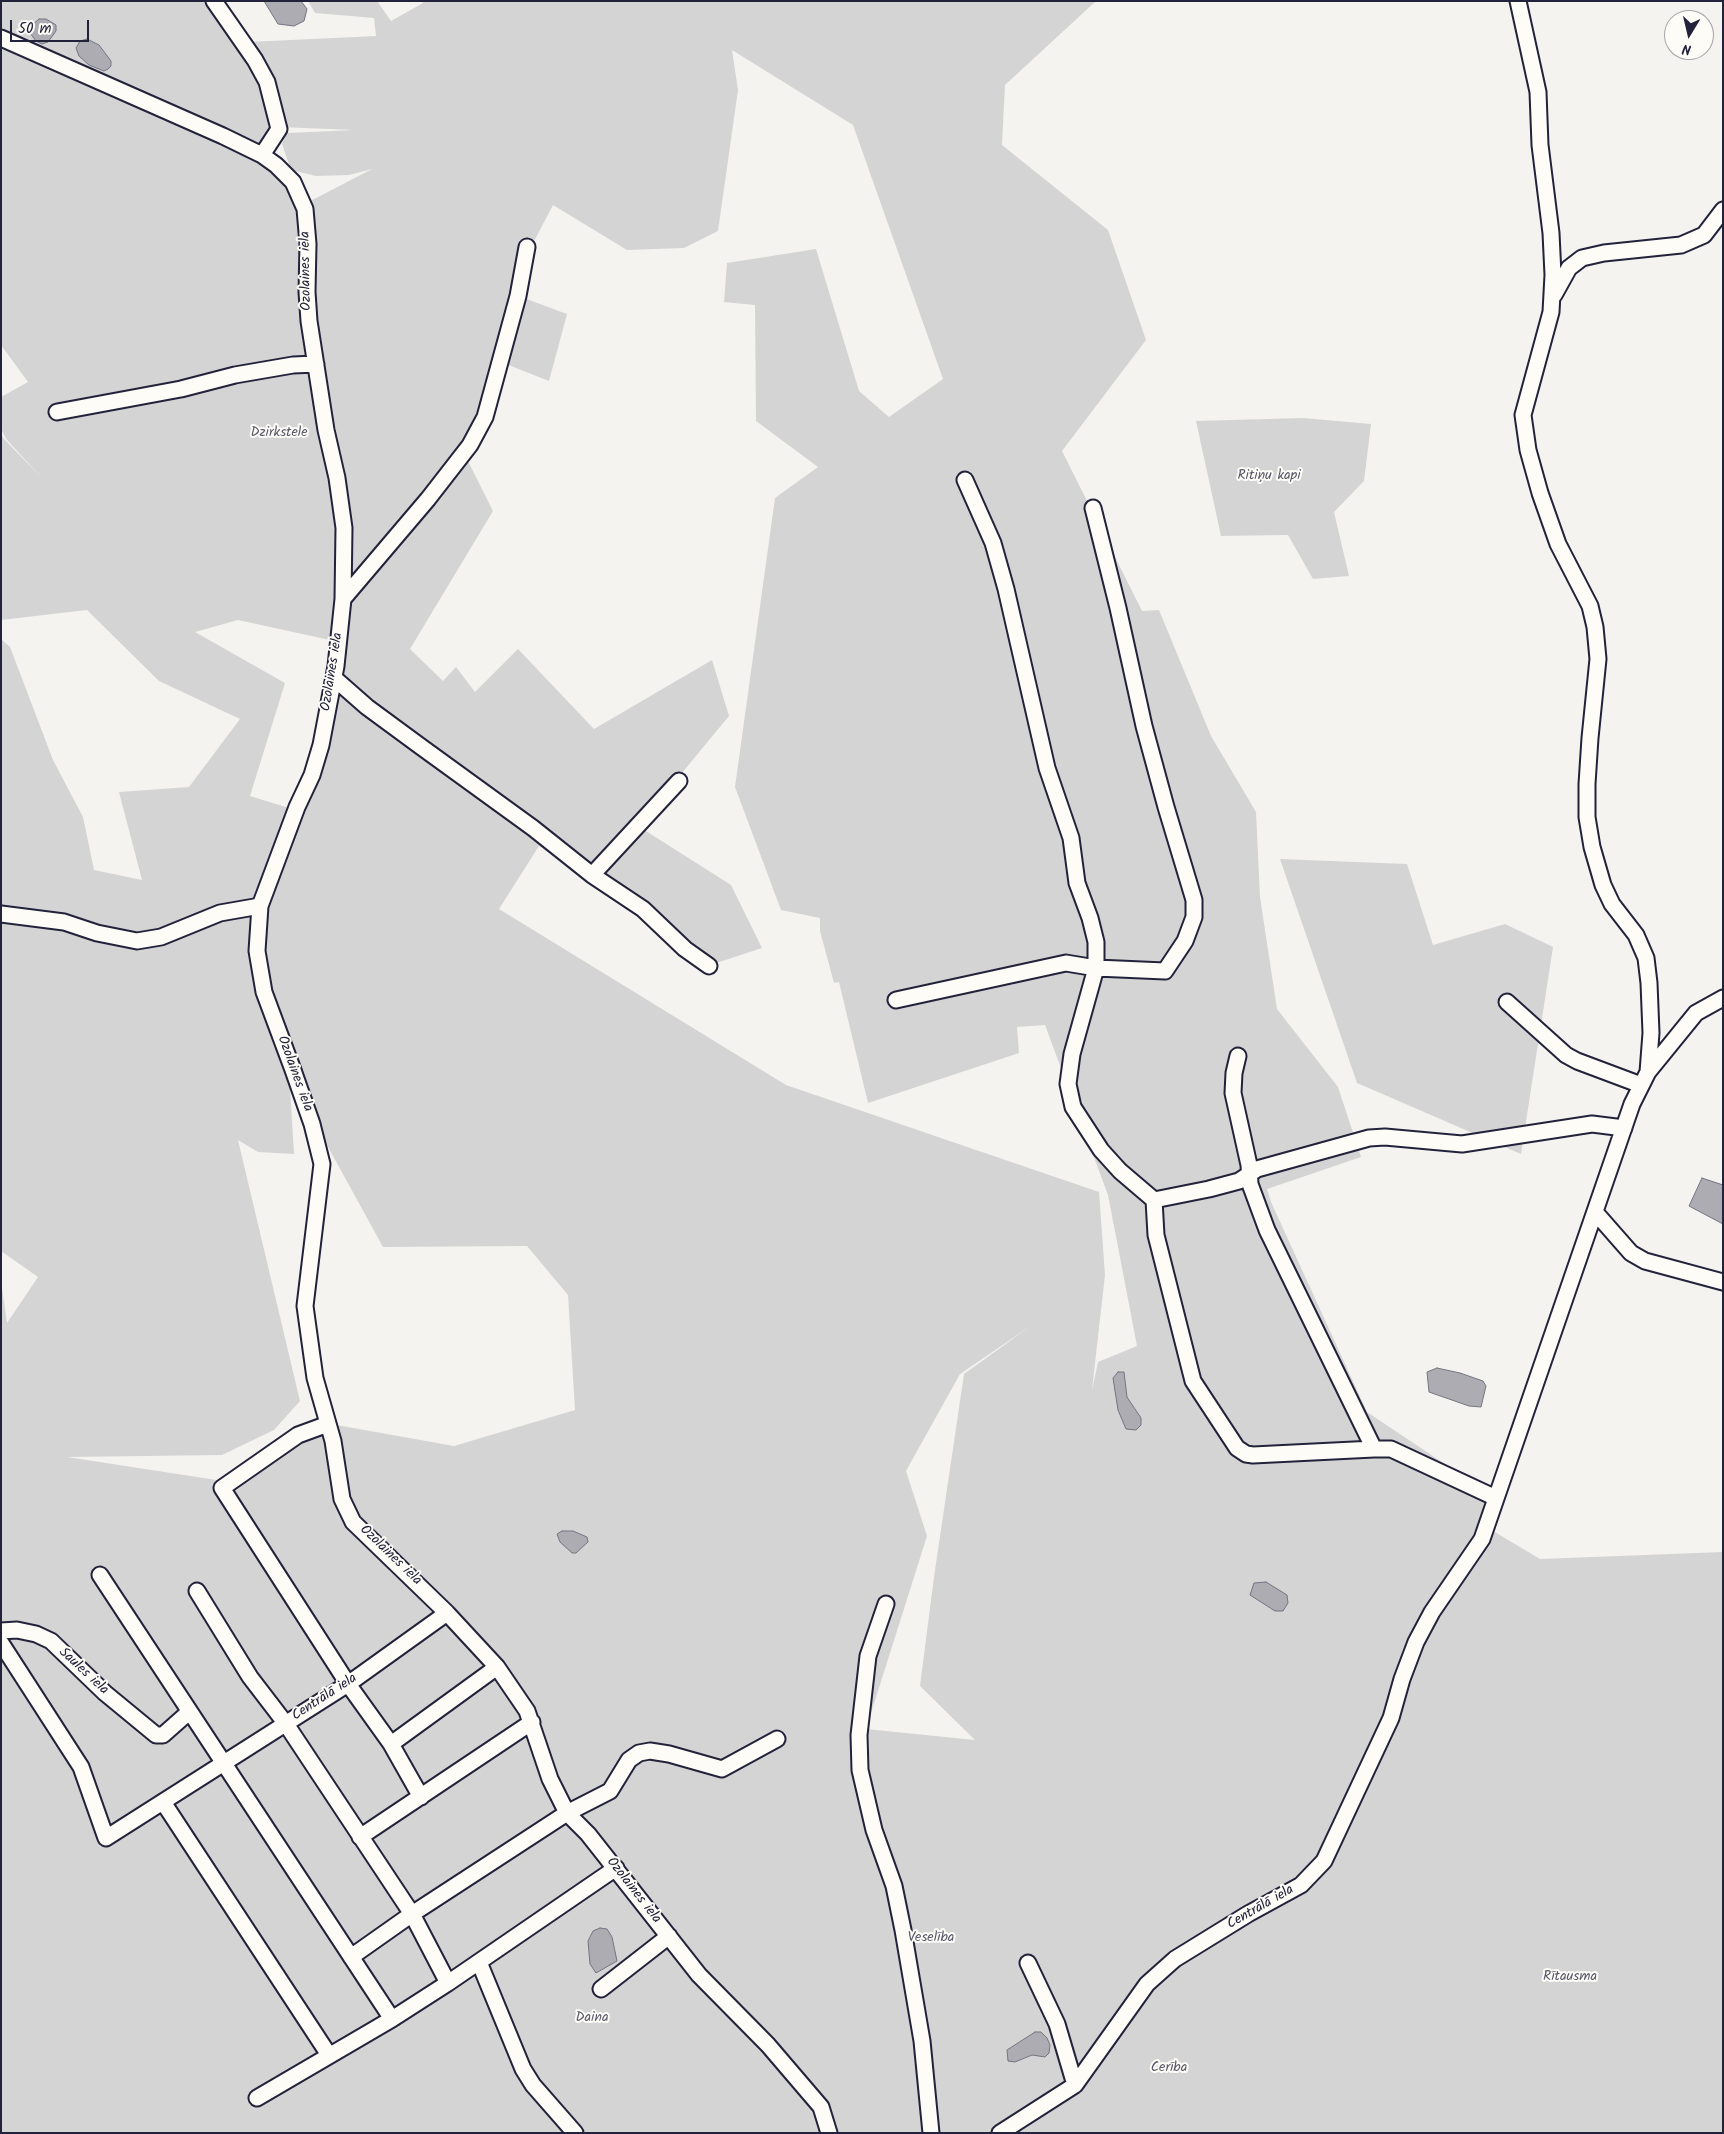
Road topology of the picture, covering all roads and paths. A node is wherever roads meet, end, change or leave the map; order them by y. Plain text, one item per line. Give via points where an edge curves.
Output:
1 (214, 1) edge
2 (1518, 1) edge
3 (1, 38) edge
4 (262, 156) junction
5 (1723, 210) edge
6 (526, 247) dead end
7 (1552, 298) junction
8 (316, 364) junction
9 (58, 412) dead end
10 (965, 480) dead end
11 (1093, 508) dead end
12 (343, 599) junction
13 (334, 678) junction
14 (679, 781) dead end
15 (592, 875) junction
16 (260, 906) junction
17 (1, 914) edge
18 (709, 966) dead end
19 (1096, 968) junction
20 (1723, 998) edge
21 (896, 1000) dead end
22 (1508, 1002) dead end
23 (1651, 1033) junction
24 (1673, 1041) junction
25 (1238, 1056) dead end
26 (1645, 1078) junction
27 (1624, 1128) junction
28 (1249, 1175) junction
29 (1154, 1200) junction
30 (1595, 1212) junction
31 (1723, 1282) edge
32 (328, 1424) junction
33 (1374, 1448) junction
34 (1496, 1498) junction
35 (100, 1575) dead end
36 (197, 1591) dead end
37 (886, 1604) dead end
38 (447, 1613) junction
39 (1, 1631) edge
40 (1, 1643) edge
41 (497, 1667) junction
42 (348, 1684) junction
43 (189, 1712) junction
44 (532, 1722) junction
45 (286, 1724) junction
46 (777, 1739) dead end
47 (391, 1744) junction
48 (223, 1761) junction
49 (421, 1797) junction
50 (163, 1802) junction
51 (567, 1813) junction
52 (360, 1837) junction
53 (616, 1868) junction
54 (412, 1914) junction
55 (669, 1936) junction
56 (351, 1957) junction
57 (479, 1962) junction
58 (1028, 1963) dead end
59 (448, 1983) junction
60 (601, 1989) dead end
61 (392, 2019) junction
62 (329, 2055) junction
63 (1075, 2085) junction
64 (257, 2098) dead end
65 (832, 2131) edge
66 (574, 2133) edge
67 (931, 2133) edge
68 (1000, 2133) edge

1 - 4 street via 267,82 279,129
2 - 7 street via 1538,92 1540,146 1551,233
3 - 4 street, Ozolaines iela
4 - 8 street, Ozolaines iela via 293,182 305,209 309,321
5 - 7 street via 1704,235 1681,245 1582,258 1569,268
6 - 12 street via 518,296 485,417 470,445 428,499
7 - 23 street via 1524,415 1528,450 1558,544 1590,606 1598,659 1589,748 1587,817 1603,885 1612,904 1636,935 1646,958
8 - 9 street via 235,375 181,389
8 - 12 street, Ozolaines iela via 344,528
10 - 19 street via 993,543 1006,589 1047,768 1071,838 1077,883 1096,942
11 - 19 street via 1144,726 1194,900 1194,917 1186,941 1166,971
12 - 13 street, Ozolaines iela
13 - 15 street via 367,707
13 - 16 street, Ozolaines iela via 312,775
14 - 15 street
15 - 18 street via 643,909 685,950
16 - 17 street via 220,913 161,937 136,941 64,922
16 - 32 street, Ozolaines iela via 256,935 264,992 294,1070 322,1164 305,1306 315,1378
19 - 21 street via 1066,963
19 - 29 street via 1072,1054 1068,1084 1073,1107 1101,1150
20 - 24 street via 1696,1013
22 - 26 street via 1566,1055
23 - 24 street
23 - 26 street
24 - 26 street
25 - 28 street via 1233,1093
26 - 27 street, Centrālā iela
27 - 28 street via 1592,1124 1462,1144 1369,1138 1257,1169
27 - 30 street, Centrālā iela
28 - 29 street via 1209,1189
28 - 33 street via 1267,1230
29 - 33 street via 1156,1235 1194,1381 1237,1448 1253,1455
30 - 31 street via 1631,1253 1645,1261
30 - 34 street, Centrālā iela
32 - 38 street, Ozolaines iela via 342,1499 353,1522
32 - 42 street via 298,1435 222,1488
33 - 34 street via 1390,1449
34 - 63 street, Centrālā iela via 1482,1539 1432,1612 1416,1642 1391,1718 1324,1861 1302,1885 1175,1959 1147,1984
35 - 43 street
36 - 45 street via 250,1677
37 - 67 street via 868,1656 859,1735 860,1770 874,1830 896,1895 922,2042
38 - 41 street, Ozolaines iela
38 - 42 street, Centrālā iela
39 - 43 street, Saules iela via 17,1630 51,1641 156,1735 163,1734
40 - 50 street, Centrālā iela via 81,1767 106,1838
41 - 44 street, Ozolaines iela
41 - 47 street
42 - 45 street, Centrālā iela
42 - 47 street
43 - 48 street
44 - 49 street
44 - 51 street, Ozolaines iela via 550,1779
45 - 48 street, Centrālā iela
45 - 52 street
46 - 51 street via 722,1769 669,1754 639,1753 629,1760 610,1790
47 - 49 street
48 - 50 street, Centrālā iela
48 - 56 street
49 - 52 street
50 - 62 street
51 - 53 street, Ozolaines iela
51 - 54 street
52 - 54 street
53 - 55 street, Ozolaines iela
53 - 57 street
54 - 56 street
54 - 59 street
55 - 60 street
55 - 65 street, Ozolaines iela via 699,1975 768,2045 821,2107
56 - 61 street
57 - 59 street
57 - 66 street via 523,2069
58 - 63 street via 1056,2024
59 - 61 street
61 - 62 street
62 - 64 street
63 - 68 street, Centrālā iela

